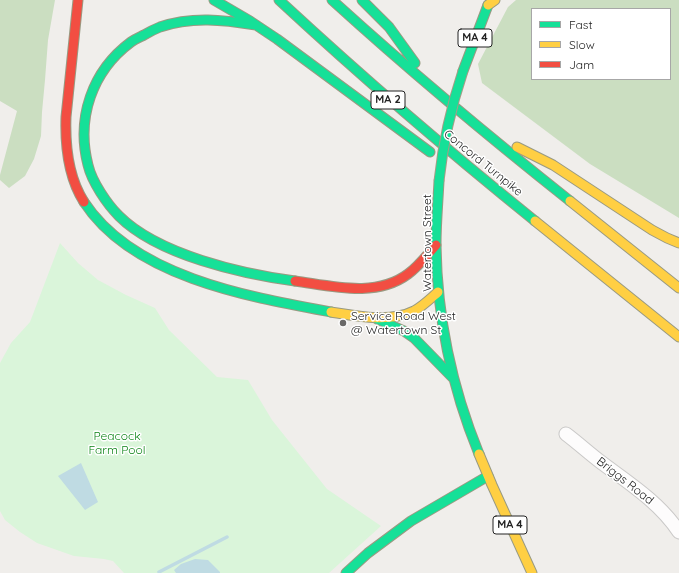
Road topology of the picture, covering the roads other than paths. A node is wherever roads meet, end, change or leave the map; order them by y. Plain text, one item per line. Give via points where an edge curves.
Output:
1 (78, 0) edge
2 (214, 0) edge
3 (279, 0) edge
4 (332, 0) edge
5 (362, 0) edge
6 (491, 2) edge
7 (256, 25) junction
8 (436, 93) junction
9 (480, 128) junction
10 (502, 194) junction
11 (679, 243) edge
12 (436, 245) junction
13 (679, 288) edge
14 (438, 292) junction
15 (372, 316) junction
16 (679, 337) edge
17 (454, 379) junction
18 (566, 434) dead end
19 (488, 476) junction
20 (679, 532) edge
21 (346, 573) edge
22 (532, 573) edge

1 - 15 main road via 66,117 66,146 75,185 100,223 143,256 210,284 279,302
2 - 7 main road
3 - 10 main road, Concord Turnpike / MA 2 via 390,101
4 - 8 main road
5 - 8 main road via 389,27
6 - 12 main road, Watertown Street / MA 4, bridge via 463,71 449,121 439,181
7 - 10 main road via 438,158
7 - 12 main road via 204,19 169,24 138,37 111,60 90,95 83,131 90,171 110,206 140,232 163,246 187,256 259,276 321,285 369,288 390,284 407,275
8 - 9 main road
9 - 11 main road via 553,165 652,230
9 - 13 main road, Concord Turnpike
10 - 16 main road, Concord Turnpike / MA 2
12 - 14 main road, Watertown Street / MA 4
14 - 15 main road via 407,314 390,317
14 - 17 main road, Watertown Street / MA 4
15 - 17 main road via 409,334
17 - 19 main road, Watertown Street / MA 4 via 470,432
18 - 20 street, Briggs Road via 652,501
19 - 21 main road via 411,521
19 - 22 main road, Watertown Street / MA 4

